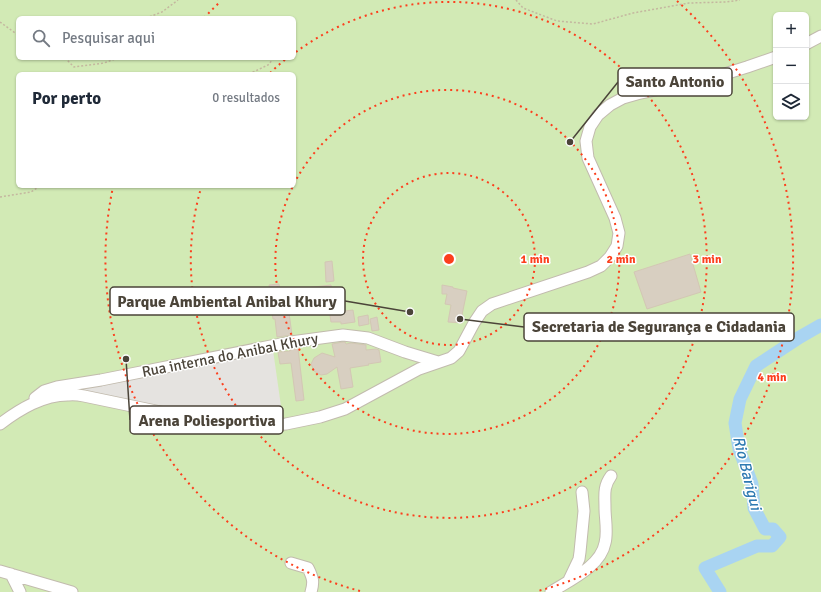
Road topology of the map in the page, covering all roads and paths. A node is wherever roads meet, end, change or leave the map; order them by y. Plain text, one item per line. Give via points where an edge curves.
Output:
1 (178, 0) edge
2 (516, 0) edge
3 (740, 0) edge
4 (151, 16) edge
5 (0, 22) edge
6 (16, 34) edge
7 (821, 36) edge
8 (809, 42) edge
9 (773, 58) edge
10 (67, 60) edge
11 (112, 60) edge
12 (272, 60) edge
13 (253, 72) edge
14 (37, 188) edge
15 (0, 197) edge
16 (438, 362) junction
17 (24, 408) junction
18 (0, 424) edge
19 (611, 476) dead end
20 (582, 492) dead end
21 (291, 563) dead end
22 (0, 570) edge
23 (11, 574) junction
24 (569, 581) junction
25 (20, 592) edge
26 (72, 592) edge
27 (311, 592) edge
28 (552, 592) edge

1 - 4 path via 162,12
2 - 3 path via 523,8 557,21 593,24 633,12 689,3
5 - 6 path
7 - 8 street
9 - 16 street via 715,77 623,98 598,115 590,127 586,141 588,158 615,218 619,233 617,246 610,257 601,266 588,272 492,304 474,323 459,351 450,358
10 - 11 path via 74,67
12 - 13 path
14 - 15 path via 31,192
16 - 17 street, Rua interna do Anibal Khury via 368,338 343,335 291,342 57,387 44,391
16 - 17 street via 419,369 345,409 286,424 233,426 68,395 47,398
17 - 18 street
19 - 24 street via 604,491 605,544 596,560
20 - 24 street via 584,511 579,559
21 - 27 street via 308,568 314,582
22 - 23 street
23 - 25 street
23 - 26 street
24 - 28 street

